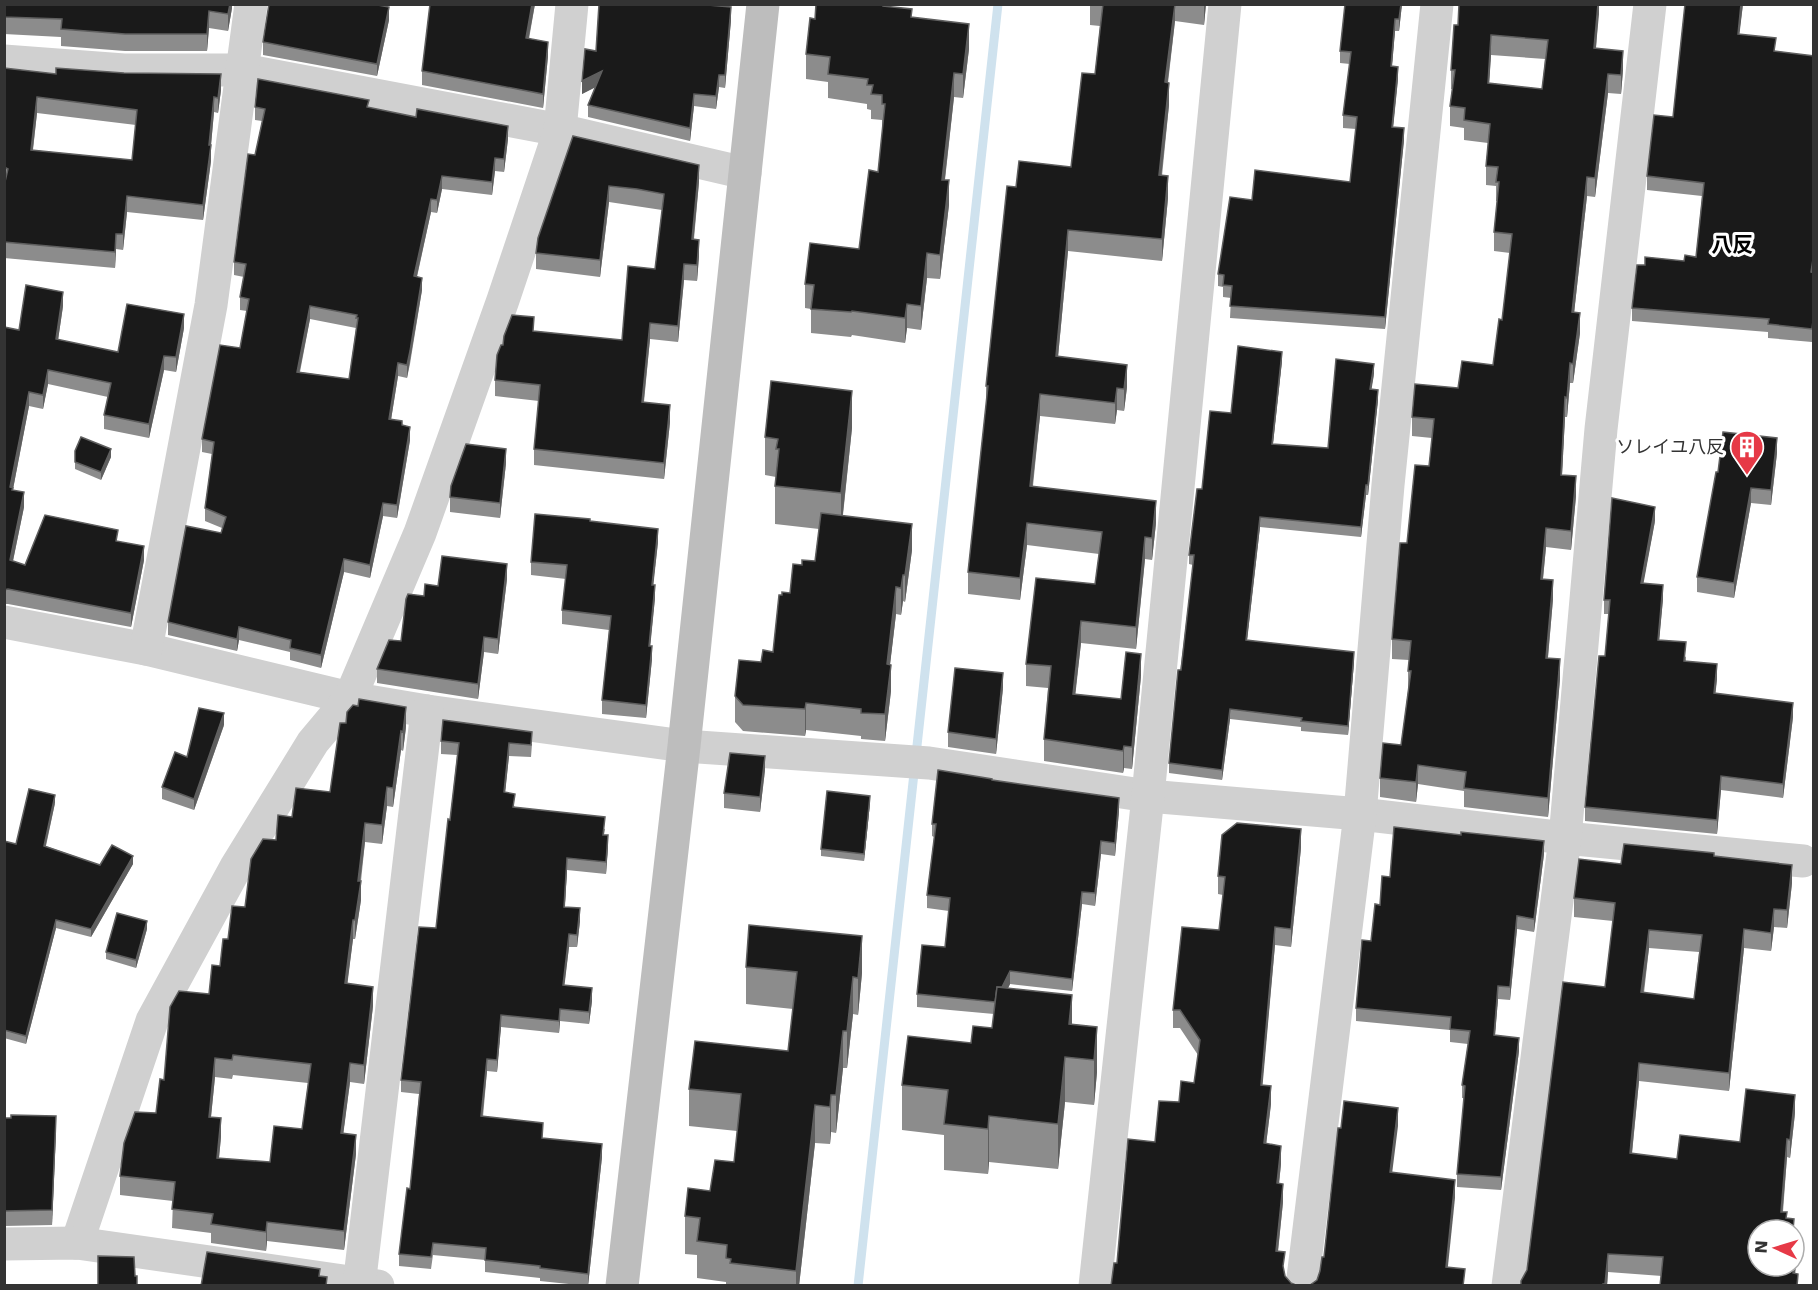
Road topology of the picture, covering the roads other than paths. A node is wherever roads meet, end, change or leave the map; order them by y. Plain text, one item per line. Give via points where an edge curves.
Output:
1 (250, 4) edge
2 (572, 4) edge
3 (763, 4) edge
4 (1225, 4) edge
5 (1437, 4) edge
6 (1650, 4) edge
7 (4, 61) edge
8 (243, 70) junction
9 (560, 130) junction
10 (745, 173) junction
11 (4, 622) edge
12 (146, 649) junction
13 (350, 698) junction
14 (427, 711) junction
15 (684, 746) junction
16 (1148, 796) junction
17 (1360, 814) junction
18 (1565, 838) junction
19 (1803, 861) dead end
20 (77, 1243) junction
21 (4, 1244) edge
22 (366, 1285) edge
23 (622, 1286) edge
24 (1095, 1286) edge
25 (1302, 1286) edge
26 (1508, 1286) edge

1 - 8 street
2 - 9 street
3 - 10 street
4 - 16 street
5 - 17 street via 1388,485
6 - 18 street via 1601,429
7 - 8 street via 124,70
8 - 9 street
8 - 12 street via 211,305
9 - 10 street
9 - 13 street via 420,533
10 - 15 street
11 - 12 street
12 - 13 street
13 - 14 street
13 - 20 street via 313,742 236,867 152,1021
14 - 15 street
14 - 22 street
15 - 16 street via 915,762
15 - 23 street
16 - 17 street
16 - 24 street
17 - 18 street
17 - 25 street
18 - 19 street
18 - 26 street
20 - 21 street
20 - 22 street

